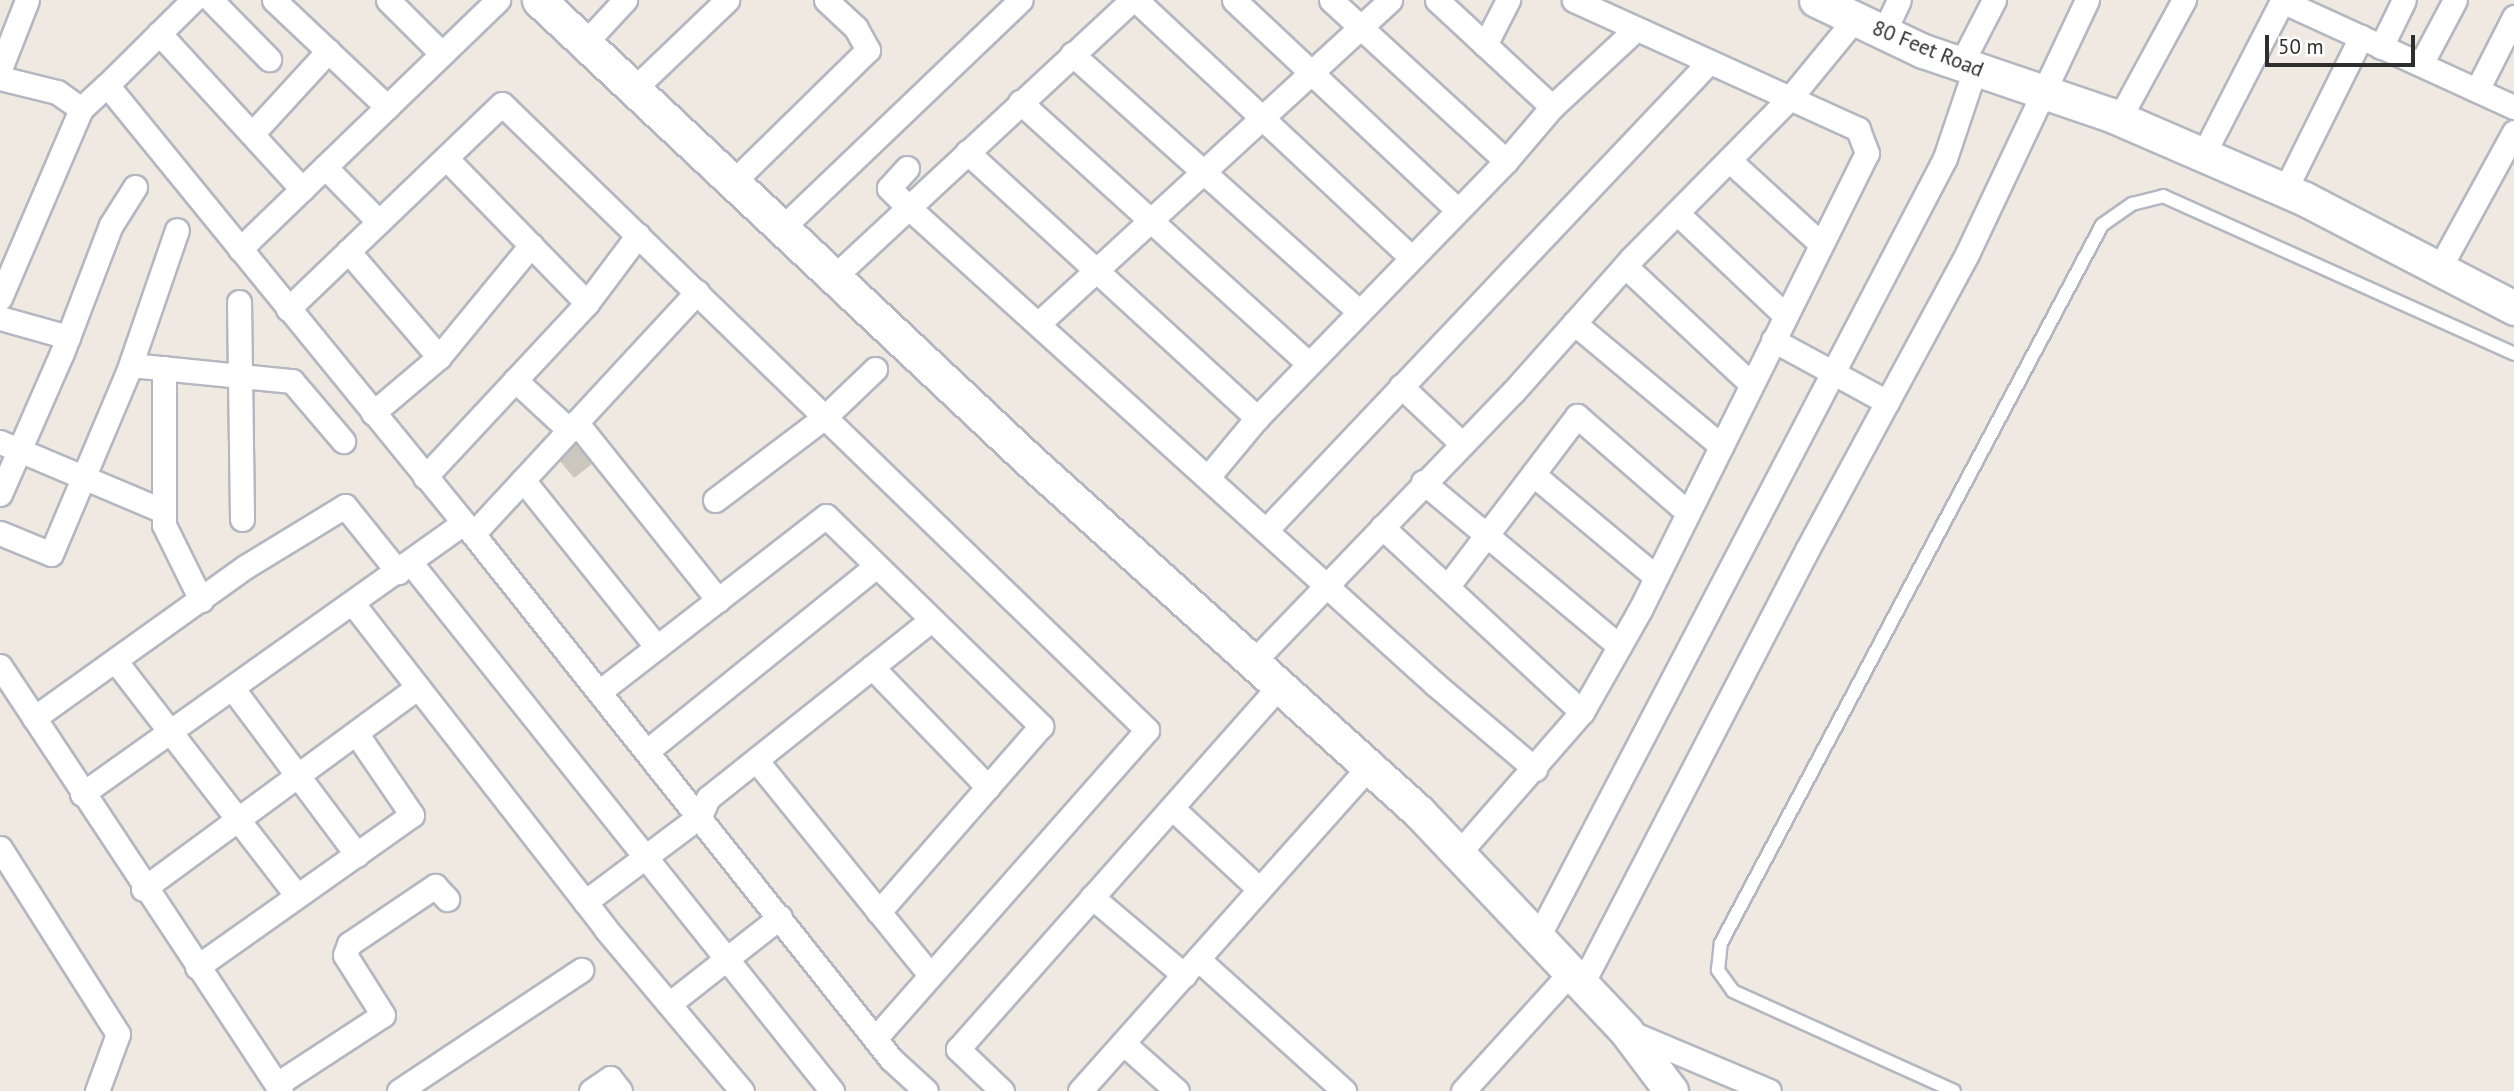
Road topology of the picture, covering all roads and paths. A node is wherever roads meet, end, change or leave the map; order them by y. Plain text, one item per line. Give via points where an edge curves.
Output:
1 (27, 0) edge
2 (193, 0) edge
3 (211, 0) edge
4 (274, 0) edge
5 (388, 0) edge
6 (498, 0) edge
7 (539, 0) edge
8 (625, 0) edge
9 (727, 0) edge
10 (826, 0) edge
11 (1021, 0) edge
12 (1134, 0) edge
13 (1234, 0) edge
14 (1331, 0) edge
15 (1390, 0) edge
16 (1437, 0) edge
17 (1508, 0) edge
18 (1574, 0) edge
19 (1816, 0) edge
20 (1899, 0) edge
21 (1994, 0) edge
22 (2087, 0) edge
23 (2184, 0) edge
24 (2404, 0) edge
25 (2455, 0) edge
26 (2282, 1) edge
27 (2514, 17) edge
28 (1870, 26) junction
29 (1360, 27) junction
30 (1636, 29) junction
31 (159, 33) junction
32 (2371, 42) junction
33 (586, 43) junction
34 (1485, 45) junction
35 (328, 51) junction
36 (442, 54) junction
37 (1072, 54) junction
38 (269, 59) dead end
39 (1709, 62) junction
40 (2421, 64) junction
41 (1968, 67) junction
42 (0, 69) edge
43 (1313, 75) junction
44 (0, 78) edge
45 (107, 85) junction
46 (634, 89) junction
47 (2477, 90) junction
48 (2042, 92) junction
49 (1790, 98) junction
50 (1020, 102) junction
51 (387, 107) junction
52 (1552, 107) junction
53 (2514, 107) edge
54 (81, 109) junction
55 (2119, 119) junction
56 (1264, 120) junction
57 (2514, 132) edge
58 (252, 134) junction
59 (967, 152) junction
60 (2203, 155) junction
61 (446, 158) junction
62 (1729, 160) junction
63 (1506, 161) junction
64 (325, 167) junction
65 (907, 168) dead end
66 (1204, 172) junction
67 (733, 181) junction
68 (135, 187) dead end
69 (302, 189) junction
70 (2285, 190) junction
71 (908, 207) junction
72 (1458, 210) junction
73 (1676, 213) junction
74 (1149, 220) junction
75 (379, 222) junction
76 (782, 228) junction
77 (177, 230) dead end
78 (638, 235) junction
79 (1821, 243) junction
80 (531, 245) junction
81 (240, 249) junction
82 (348, 251) junction
83 (1411, 257) junction
84 (1625, 266) junction
85 (2439, 269) junction
86 (1096, 271) junction
87 (834, 277) junction
88 (697, 292) junction
89 (0, 298) edge
90 (239, 302) dead end
91 (587, 303) junction
92 (2514, 308) edge
93 (288, 309) junction
94 (1358, 311) junction
95 (1785, 315) junction
96 (0, 318) edge
97 (1039, 323) junction
98 (1574, 323) junction
99 (68, 337) junction
100 (1773, 341) junction
101 (2514, 354) edge
102 (439, 357) junction
103 (1308, 363) junction
104 (131, 365) junction
105 (164, 368) junction
106 (875, 369) dead end
107 (1832, 372) junction
108 (240, 376) junction
109 (515, 380) junction
110 (1751, 384) junction
111 (1401, 386) junction
112 (1887, 402) junction
113 (373, 413) junction
114 (826, 416) junction
115 (1257, 418) junction
116 (573, 426) junction
117 (343, 441) dead end
118 (1461, 443) junction
119 (10, 446) edge
120 (1721, 446) junction
121 (1533, 474) junction
122 (83, 477) junction
123 (425, 477) junction
124 (1208, 477) junction
125 (523, 480) junction
126 (1423, 482) junction
127 (0, 494) edge
128 (715, 500) dead end
129 (163, 511) junction
130 (1688, 513) junction
131 (242, 519) dead end
132 (1382, 527) junction
133 (468, 529) junction
134 (1266, 530) junction
135 (0, 533) edge
136 (1489, 538) junction
137 (404, 567) junction
138 (875, 567) junction
139 (1656, 577) junction
140 (1328, 587) junction
141 (1447, 587) junction
142 (201, 600) junction
143 (719, 600) junction
144 (354, 605) junction
145 (931, 620) junction
146 (1619, 646) junction
147 (657, 647) junction
148 (1253, 662) junction
149 (117, 663) junction
150 (0, 666) edge
151 (872, 667) junction
152 (1279, 686) junction
153 (418, 687) junction
154 (233, 689) junction
155 (599, 692) junction
156 (1582, 712) junction
157 (34, 718) junction
158 (170, 733) junction
159 (356, 733) junction
160 (647, 751) junction
161 (756, 760) junction
162 (1369, 767) junction
163 (1535, 769) junction
164 (298, 776) junction
165 (988, 787) junction
166 (82, 794) junction
167 (1172, 808) junction
168 (700, 817) junction
169 (237, 820) junction
170 (0, 848) edge
171 (1458, 854) junction
172 (356, 855) junction
173 (646, 857) junction
174 (1258, 888) junction
175 (143, 889) junction
176 (297, 897) junction
177 (1092, 897) junction
178 (447, 899) dead end
179 (585, 902) junction
180 (879, 912) junction
181 (780, 918) junction
182 (1538, 937) junction
183 (726, 957) junction
184 (197, 967) junction
185 (1191, 967) junction
186 (581, 970) dead end
187 (930, 975) junction
188 (1577, 978) junction
189 (669, 1004) junction
190 (1626, 1031) junction
191 (875, 1038) junction
192 (1123, 1043) junction
193 (279, 1088) edge
194 (97, 1091) edge
195 (399, 1091) edge
196 (591, 1091) edge
197 (620, 1091) edge
198 (742, 1091) edge
199 (832, 1091) edge
200 (926, 1091) edge
201 (1002, 1091) edge
202 (1080, 1091) edge
203 (1177, 1091) edge
204 (1344, 1091) edge
205 (1464, 1091) edge
206 (1671, 1091) edge
207 (1769, 1091) edge
208 (1954, 1091) edge

1 - 42 street
2 - 31 street
3 - 38 street
4 - 35 street
5 - 36 street
6 - 36 street
7 - 33 street
8 - 33 street
9 - 46 street
10 - 67 street via 856,28 869,50
11 - 76 street
12 - 37 street
12 - 56 street
13 - 43 street
14 - 29 street
15 - 29 street
16 - 34 street
17 - 34 street
18 - 30 street
19 - 28 street, 80 Feet Road
20 - 28 street
21 - 41 street
22 - 48 street
23 - 55 street
24 - 32 street
25 - 40 street
26 - 32 street
26 - 60 street
27 - 47 street
28 - 41 street, 80 Feet Road
28 - 49 street
29 - 43 street
29 - 63 street
30 - 39 street
30 - 52 street
31 - 45 street
31 - 58 street
32 - 40 street
32 - 70 street
33 - 46 street
34 - 52 street
35 - 51 street
35 - 58 street
36 - 51 street
37 - 50 street
37 - 66 street
39 - 49 street
39 - 111 street
40 - 47 street
41 - 48 street, 80 Feet Road
41 - 107 street via 1945,158
43 - 56 street
43 - 72 street
44 - 54 street via 57,92
45 - 54 street
45 - 81 street
46 - 67 street
47 - 53 street
48 - 55 street, 80 Feet Road
48 - 112 street via 1967,254
49 - 62 street
49 - 79 street via 1858,129 1867,153
50 - 59 street
50 - 74 street
51 - 64 street
52 - 63 street
54 - 89 street
55 - 60 street, 80 Feet Road
56 - 66 street
56 - 83 street
57 - 85 street
58 - 69 street
59 - 71 street
59 - 86 street
60 - 70 street, 80 Feet Road
61 - 75 street
61 - 78 street via 502,104
61 - 80 street
62 - 73 street
62 - 79 street
63 - 72 street
64 - 69 street
64 - 75 street
65 - 71 street via 889,188
66 - 74 street
66 - 94 street
67 - 76 street
68 - 99 street via 111,225
69 - 81 street
70 - 85 street, 80 Feet Road
71 - 87 street
71 - 97 street
72 - 83 street
73 - 84 street
73 - 95 street
74 - 86 street
74 - 103 street
75 - 82 street
76 - 87 street
77 - 104 street
78 - 88 street
78 - 91 street
79 - 95 street
80 - 91 street
80 - 102 street
81 - 93 street
82 - 93 street
82 - 102 street
83 - 94 street
84 - 98 street
84 - 110 street
85 - 92 street, 80 Feet Road
86 - 97 street
86 - 115 street
87 - 148 street
88 - 114 street
88 - 116 street
90 - 108 street
91 - 109 street
93 - 113 street
94 - 103 street
95 - 100 street
96 - 99 street
97 - 124 street
98 - 118 street
98 - 120 street
99 - 119 street
100 - 107 street
100 - 110 street
101 - 208 lane via 2163,196 2132,204 2102,225 1721,943 1717,970 1733,991
102 - 113 street
103 - 115 street
104 - 105 street
104 - 122 street
105 - 108 street
105 - 129 street
106 - 114 street
107 - 112 street
107 - 182 street
108 - 117 street via 292,381
108 - 131 street
109 - 116 street
109 - 123 street
110 - 120 street
111 - 118 street
111 - 134 street
112 - 188 street
113 - 123 street
114 - 128 street
114 - 187 street via 1147,730
115 - 124 street
116 - 125 street
116 - 143 street
118 - 126 street
119 - 122 street
119 - 127 street
120 - 130 street
121 - 130 street via 1577,416
121 - 136 street
121 - 139 street
122 - 129 street
122 - 135 street via 51,554
123 - 133 street
124 - 134 street
125 - 133 street
125 - 147 street
126 - 132 street
126 - 136 street
129 - 142 street via 164,525
130 - 139 street
132 - 140 street
132 - 141 street
133 - 137 street
133 - 155 street
134 - 140 street
136 - 141 street
136 - 146 street
137 - 142 street via 345,506 297,532
137 - 144 street
137 - 173 street
138 - 143 street via 826,516
138 - 145 street
138 - 160 street
139 - 146 street
140 - 148 street
140 - 163 street
141 - 156 street
142 - 149 street
143 - 147 street
144 - 153 street
144 - 154 street
145 - 151 street
145 - 165 street via 1041,726
146 - 156 street
147 - 155 street
148 - 152 street
149 - 157 street
149 - 158 street
150 - 157 street
151 - 161 street
151 - 165 street
152 - 162 street
152 - 167 street
153 - 159 street
153 - 179 street
154 - 158 street
154 - 164 street
155 - 160 street
156 - 163 street
157 - 166 street
158 - 166 street
158 - 169 street
159 - 164 street
159 - 172 street via 412,815
160 - 168 street
161 - 168 street via 708,798
161 - 180 street
162 - 171 street
162 - 174 street
163 - 171 street
164 - 169 street
164 - 172 street
165 - 180 street
166 - 175 street
167 - 174 street
167 - 177 street
168 - 173 street
168 - 181 street
169 - 175 street
169 - 176 street
170 - 194 street via 118,1034
171 - 182 street
172 - 176 street
173 - 179 street
173 - 183 street
174 - 185 street
175 - 184 street
176 - 184 street
177 - 185 street
177 - 201 street via 958,1049
178 - 193 street via 435,886 349,944 345,955 383,1015
179 - 189 street
180 - 187 street
181 - 183 street
181 - 191 street
182 - 188 street
183 - 189 street
183 - 199 street
184 - 193 street
185 - 192 street
185 - 204 street
186 - 195 street
187 - 191 street
188 - 190 street
188 - 205 street
189 - 198 street
190 - 206 street
190 - 207 street
191 - 200 street
192 - 202 street
192 - 203 street
196 - 197 street via 610,1078

